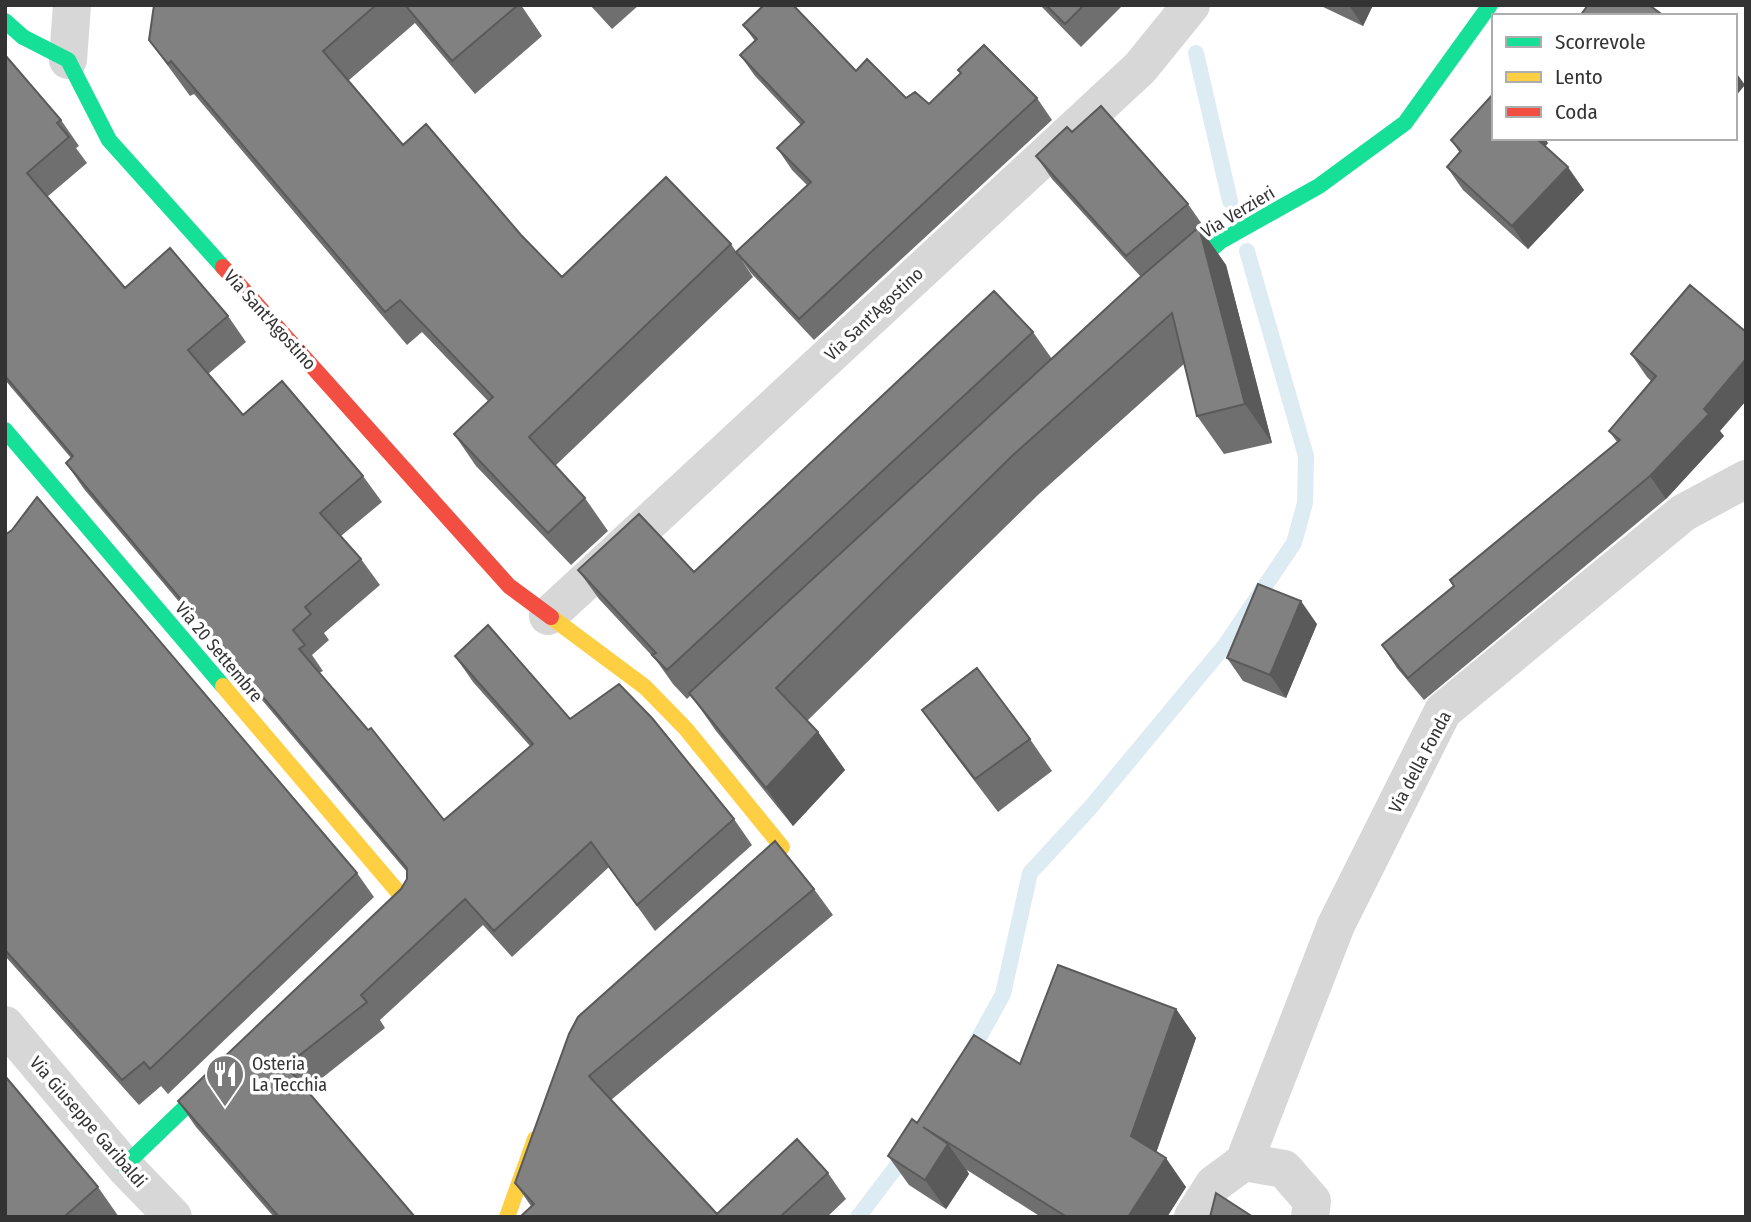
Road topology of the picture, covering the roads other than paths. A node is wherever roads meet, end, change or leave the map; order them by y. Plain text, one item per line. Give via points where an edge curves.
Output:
1 (72, 5) edge
2 (1191, 5) edge
3 (1490, 5) edge
4 (5, 20) edge
5 (68, 60) junction
6 (1159, 294) edge
7 (5, 430) edge
8 (1746, 479) edge
9 (548, 616) junction
10 (731, 893) edge
11 (364, 937) edge
12 (5, 1025) edge
13 (234, 1061) edge
14 (540, 1127) edge
15 (1244, 1162) junction
16 (124, 1166) junction
17 (173, 1217) edge
18 (507, 1217) edge
19 (1193, 1217) edge
20 (1310, 1217) edge

1 - 5 street
2 - 9 street, Via Sant'Agostino via 1140,68
3 - 6 street, Via Verzieri via 1405,123 1320,186 1221,241
4 - 5 street via 23,37
5 - 9 street, Via Sant'Agostino via 109,140 509,586
7 - 11 street, Via 20 Settembre via 404,899
8 - 15 street, Via della Fonda via 1683,513 1443,711 1336,925
9 - 10 street, Via Sant'Agostino via 691,724 782,847
12 - 16 street, Via Giuseppe Garibaldi
13 - 16 street
14 - 18 street
15 - 19 street via 1214,1184
15 - 20 street via 1284,1169 1311,1201
16 - 17 street, Via Giuseppe Garibaldi

